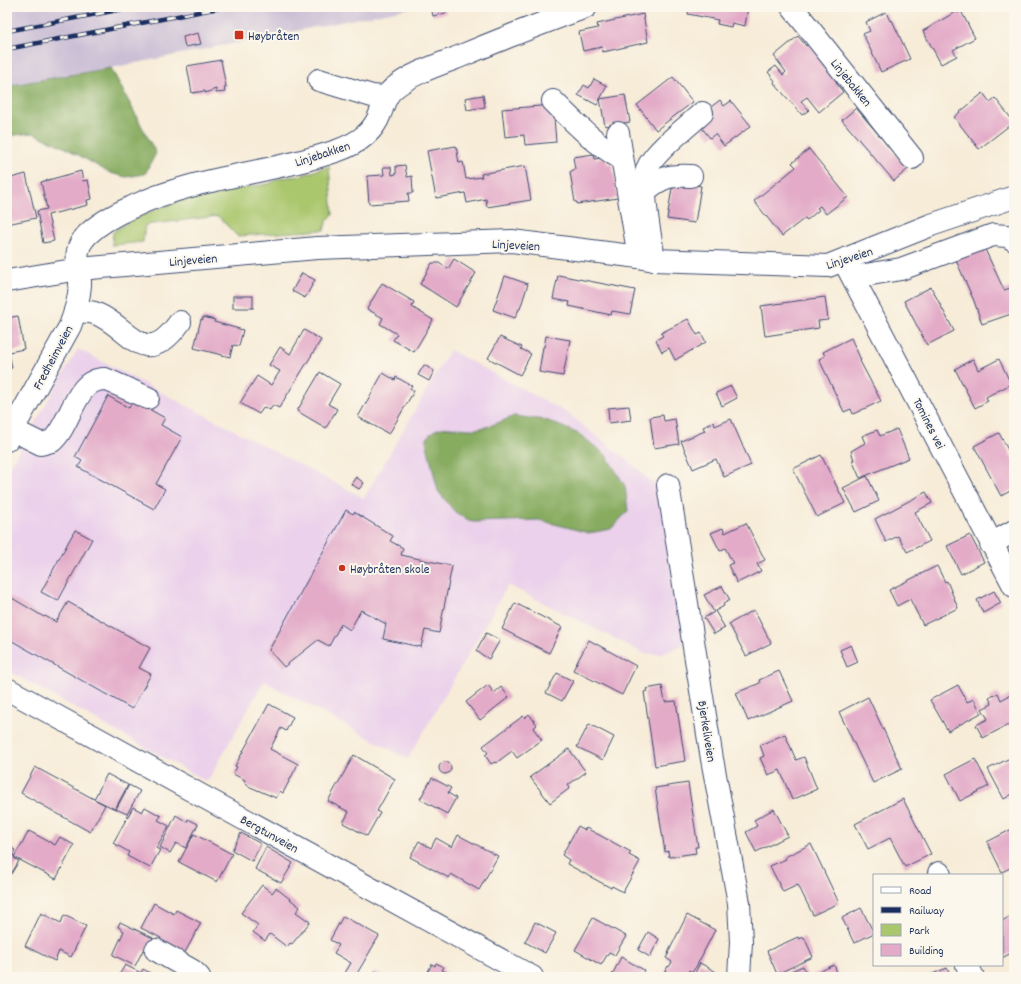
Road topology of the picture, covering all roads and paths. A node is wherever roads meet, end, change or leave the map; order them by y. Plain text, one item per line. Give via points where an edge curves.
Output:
1 (586, 7) edge
2 (792, 7) edge
3 (319, 80) dead end
4 (385, 97) junction
5 (553, 101) dead end
6 (702, 113) dead end
7 (618, 133) dead end
8 (912, 158) dead end
9 (622, 159) junction
10 (691, 176) dead end
11 (645, 190) junction
12 (1014, 197) edge
13 (1014, 240) edge
14 (647, 258) junction
15 (79, 269) junction
16 (849, 269) junction
17 (7, 281) edge
18 (75, 311) junction
19 (180, 322) dead end
20 (148, 398) dead end
21 (10, 435) edge
22 (668, 485) dead end
23 (1014, 531) edge
24 (991, 544) junction
25 (1014, 586) edge
26 (7, 689) edge
27 (968, 966) edge
28 (173, 977) edge
29 (199, 977) edge
30 (532, 977) edge
31 (739, 977) edge
32 (973, 977) edge

1 - 4 street, Linjebakken via 435,66 393,88
2 - 8 street, Linjebakken
3 - 4 street via 372,96
4 - 15 street, Linjebakken via 373,128 356,142 341,149 286,165 180,188 148,199 120,213 99,225 80,244 76,252
5 - 9 street via 588,135
6 - 11 street via 649,165 644,178
7 - 9 street
9 - 14 street
10 - 11 street via 664,178
11 - 14 street
12 - 16 street, Linjeveien via 931,225
13 - 16 street via 1007,236 993,236 901,269
14 - 15 street, Linjeveien via 512,241 318,248
14 - 16 street, Linjeveien
15 - 17 street, Linjeveien
15 - 18 street, Fredheimveien via 80,283
16 - 24 street, Tomines vei
18 - 19 street via 98,314 134,341 145,345 153,345 167,338
18 - 21 street, Fredheimveien via 70,326
20 - 21 street via 105,379 98,379 86,385 52,441 41,444
22 - 31 street, Bjerkeliveien via 711,751 739,903
23 - 24 street
24 - 25 street, Tomines vei
26 - 30 street, Bergtunveien
27 - 32 street
28 - 29 street via 150,955 193,971

